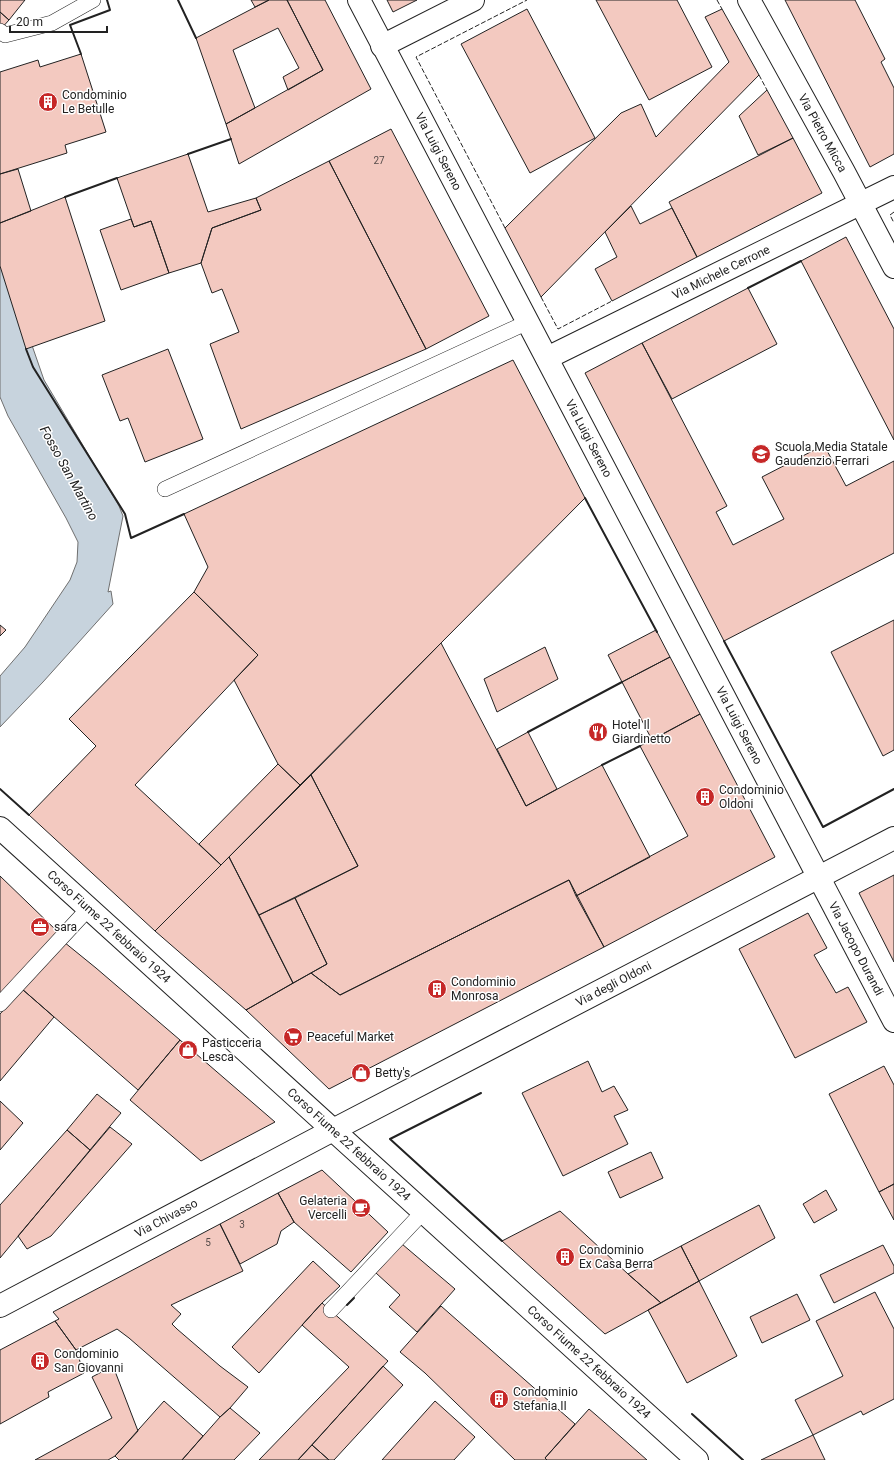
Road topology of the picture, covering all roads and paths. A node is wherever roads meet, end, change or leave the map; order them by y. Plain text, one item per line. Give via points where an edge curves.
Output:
1 (93, 0) edge
2 (359, 0) edge
3 (473, 0) edge
4 (749, 0) edge
5 (0, 31) edge
6 (382, 46) junction
7 (894, 186) edge
8 (861, 204) junction
9 (894, 267) edge
10 (528, 322) junction
11 (547, 358) junction
12 (165, 489) dead end
13 (0, 828) edge
14 (894, 838) edge
15 (818, 877) junction
16 (88, 909) junction
17 (0, 1004) edge
18 (894, 1021) edge
19 (333, 1130) junction
20 (423, 1212) junction
21 (0, 1306) edge
22 (331, 1310) dead end
23 (697, 1460) edge

1 - 5 lane via 52,23 5,35
2 - 6 street, Via Luigi Sereno
3 - 6 street
4 - 8 street, Via Pietro Micca
6 - 10 street, Via Luigi Sereno
7 - 8 street, Via Michele Cerrone
8 - 9 street, Via Pietro Micca
8 - 11 street, Via Michele Cerrone
10 - 11 street, Via Luigi Sereno
10 - 12 lane
11 - 15 street, Via Luigi Sereno
13 - 16 street, Corso Fiume 22 febbraio 1924
14 - 15 street, Via degli Oldoni
15 - 18 street, Via Jacopo Durandi
15 - 19 street, Via degli Oldoni
16 - 17 lane
16 - 19 street, Corso Fiume 22 febbraio 1924
19 - 20 street, Corso Fiume 22 febbraio 1924
19 - 21 street, Via Chivasso
20 - 22 lane via 359,1286
20 - 23 street, Corso Fiume 22 febbraio 1924

